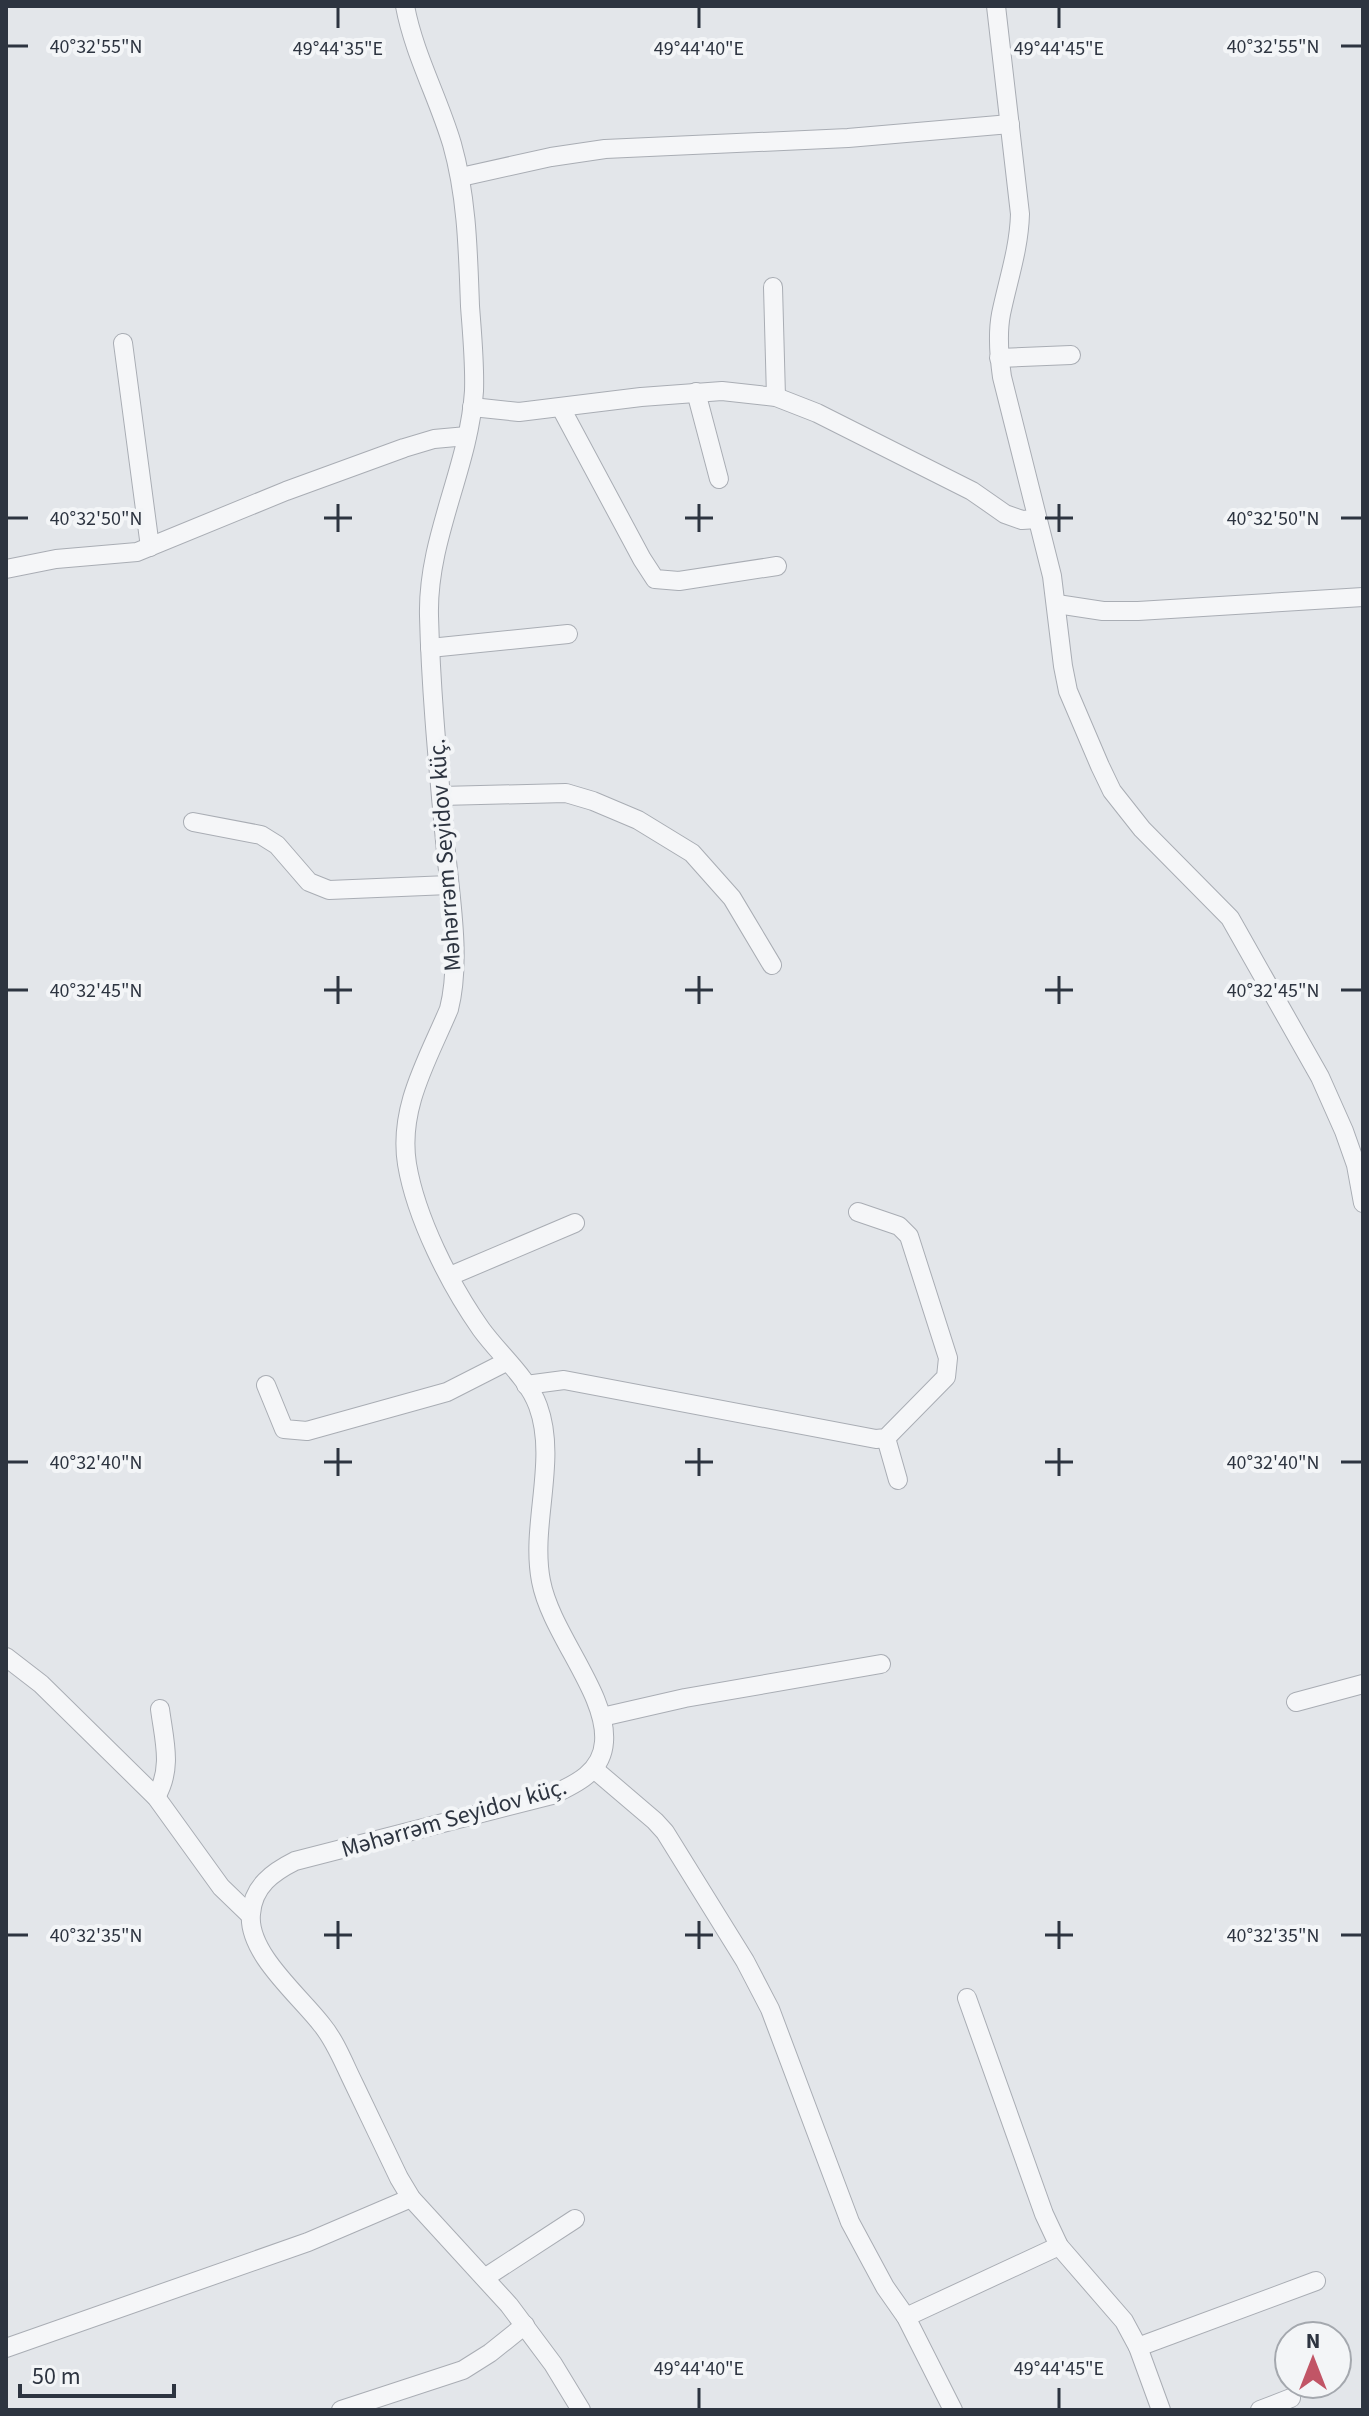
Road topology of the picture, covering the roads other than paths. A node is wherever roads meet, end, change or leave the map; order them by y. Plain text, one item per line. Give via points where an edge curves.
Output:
1 (405, 6) edge
2 (996, 6) edge
3 (1010, 124) junction
4 (461, 177) junction
5 (773, 287) dead end
6 (123, 343) dead end
7 (1071, 355) dead end
8 (999, 358) junction
9 (696, 392) junction
10 (776, 397) junction
11 (472, 407) junction
12 (561, 408) junction
13 (467, 436) junction
14 (719, 479) dead end
15 (1037, 519) junction
16 (150, 547) junction
17 (777, 566) dead end
18 (6, 569) edge
19 (1363, 597) edge
20 (1057, 604) junction
21 (568, 634) dead end
22 (430, 648) junction
23 (441, 796) junction
24 (193, 822) dead end
25 (449, 885) junction
26 (772, 965) dead end
27 (1363, 1203) edge
28 (858, 1212) dead end
29 (575, 1223) dead end
30 (450, 1276) junction
31 (506, 1362) junction
32 (266, 1385) dead end
33 (526, 1385) junction
34 (886, 1438) junction
35 (898, 1480) dead end
36 (6, 1657) edge
37 (881, 1664) dead end
38 (1363, 1684) edge
39 (1296, 1702) dead end
40 (160, 1709) dead end
41 (602, 1717) junction
42 (594, 1769) junction
43 (156, 1797) junction
44 (250, 1915) junction
45 (967, 1998) dead end
46 (411, 2198) junction
47 (575, 2219) dead end
48 (1059, 2246) junction
49 (486, 2277) junction
50 (1316, 2281) dead end
51 (906, 2317) junction
52 (525, 2325) junction
53 (1138, 2347) junction
54 (6, 2348) edge
55 (1286, 2400) edge
56 (341, 2410) edge
57 (581, 2410) edge
58 (953, 2410) edge
59 (1161, 2410) edge
60 (1260, 2410) edge

1 - 4 street, Məhərrəm Seyidov küç.
2 - 3 street
3 - 4 street via 605,149
3 - 8 street via 1020,239 1001,316
4 - 11 street, Məhərrəm Seyidov küç.
5 - 10 street
6 - 16 street
7 - 8 street
8 - 15 street
9 - 10 street
9 - 12 street
9 - 14 street
10 - 15 street via 972,491 1005,514
11 - 12 street via 519,412
11 - 13 street, Məhərrəm Seyidov küç.
12 - 17 street via 655,579 679,581
13 - 16 street via 404,448
13 - 22 street, Məhərrəm Seyidov küç. via 433,563
15 - 20 street
16 - 18 street
19 - 20 street via 1138,611
20 - 27 street via 1068,691 1112,791 1230,918 1320,1077 1356,1165
21 - 22 street
22 - 23 street, Məhərrəm Seyidov küç.
23 - 25 street, Məhərrəm Seyidov küç.
23 - 26 street via 566,793 638,820 692,853 732,898
24 - 25 street via 261,835 277,845 309,882 329,890
25 - 30 street, Məhərrəm Seyidov küç. via 453,994 410,1103 405,1141 413,1188
28 - 34 street via 899,1226 909,1236 948,1358 946,1377
29 - 30 street
30 - 31 street, Məhərrəm Seyidov küç.
31 - 32 street via 447,1392 307,1431 284,1429
31 - 33 street, Məhərrəm Seyidov küç.
33 - 34 street via 564,1380
33 - 41 street, Məhərrəm Seyidov küç. via 537,1404 545,1439 540,1579 546,1605
34 - 35 street
36 - 43 street via 41,1684
37 - 41 street
38 - 39 street
40 - 43 street via 168,1764
41 - 42 street, Məhərrəm Seyidov küç. via 602,1754
42 - 44 street, Məhərrəm Seyidov küç. via 552,1795 295,1861 261,1885
42 - 51 street via 665,1832 745,1961 770,2009 850,2222
43 - 44 street via 221,1887
44 - 46 street via 260,1948 337,2049
45 - 48 street
46 - 49 street
46 - 54 street via 308,2242
47 - 49 street
48 - 51 street
48 - 53 street via 1104,2295
49 - 52 street
50 - 53 street
51 - 58 street
52 - 56 street via 463,2370
52 - 57 street
53 - 59 street
55 - 60 street

